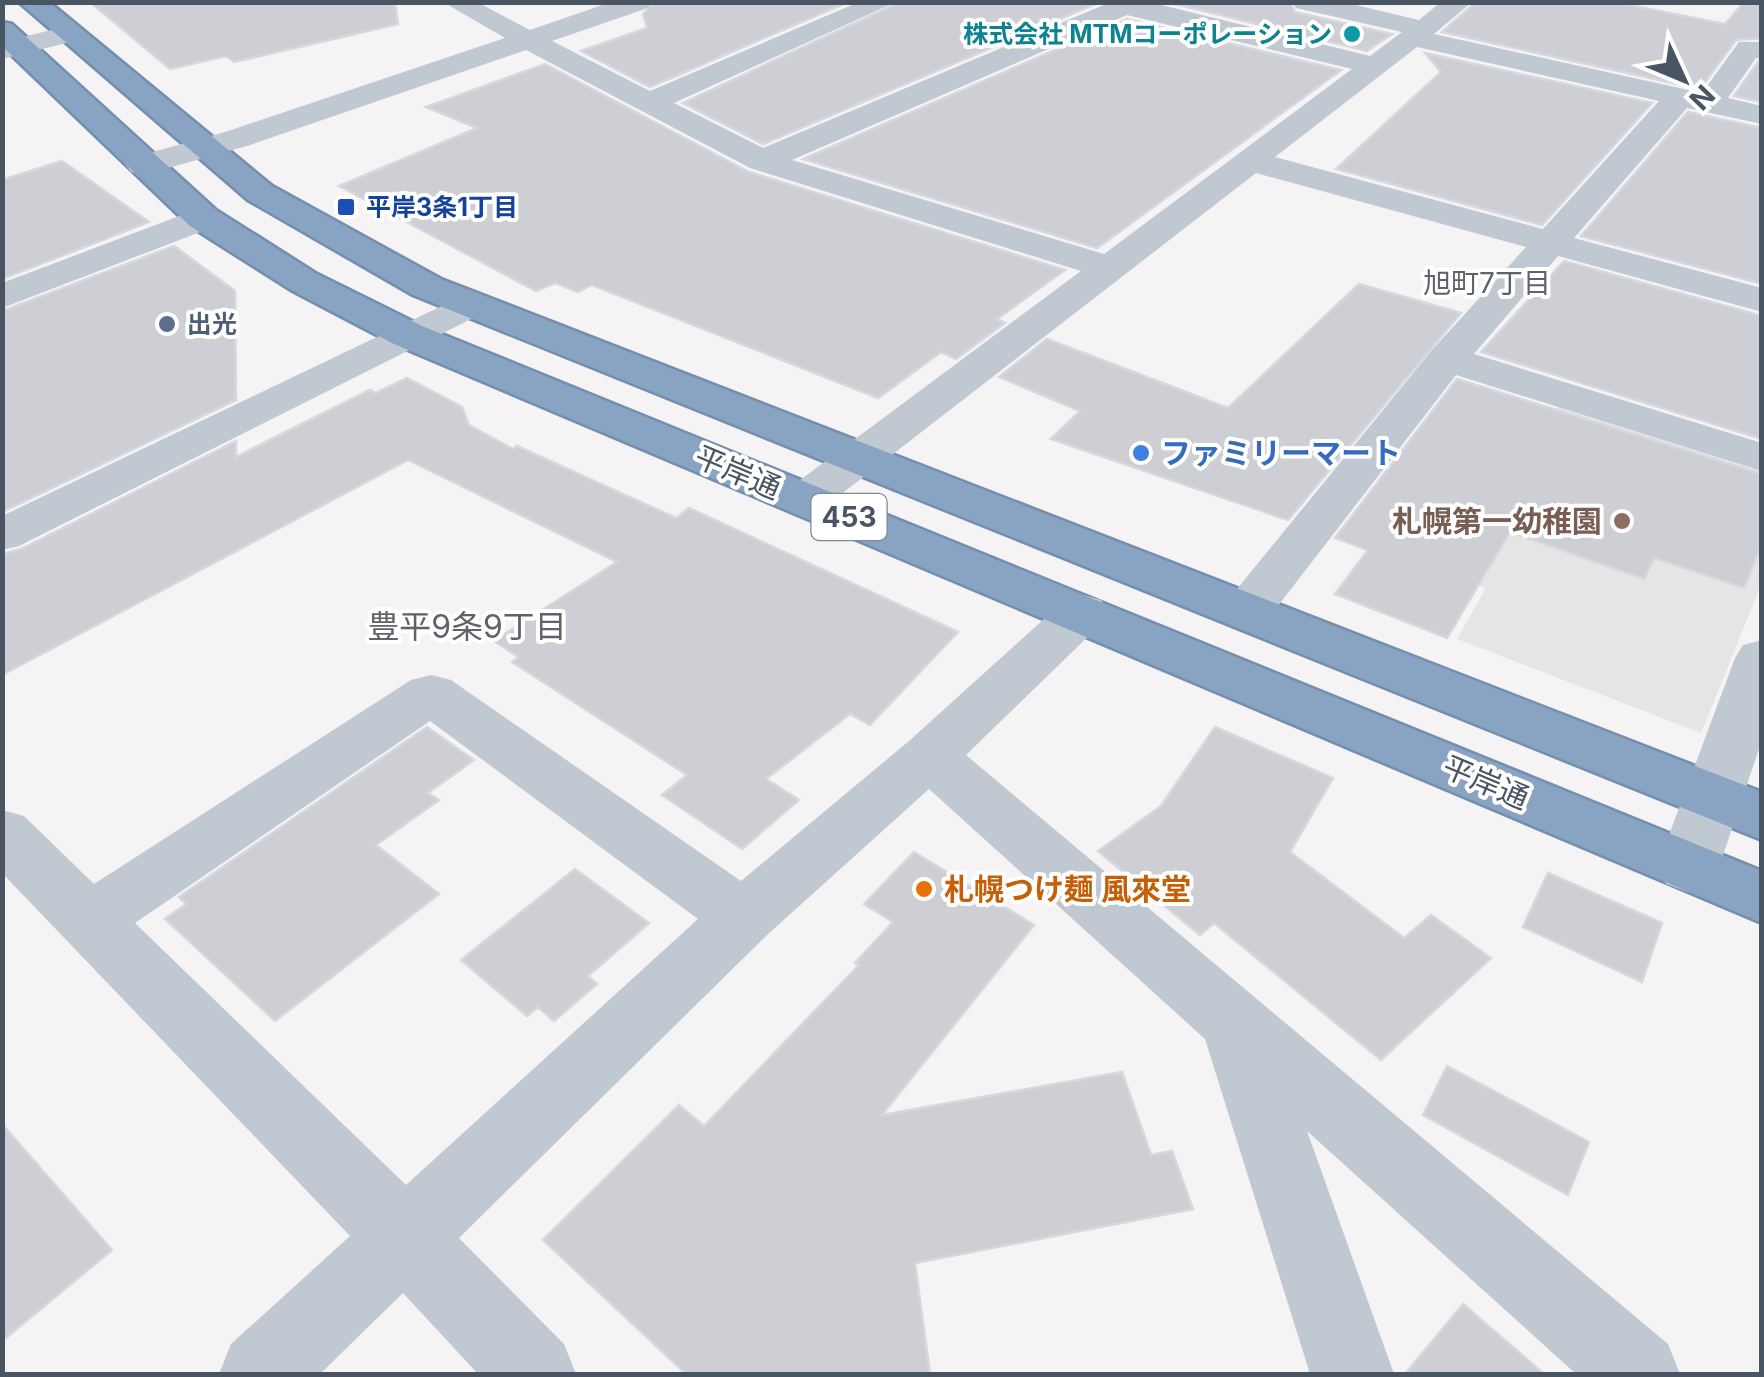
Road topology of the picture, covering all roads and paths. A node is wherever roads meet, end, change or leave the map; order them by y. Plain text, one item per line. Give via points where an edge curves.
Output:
1 (456, 2) edge
2 (639, 2) edge
3 (883, 2) edge
4 (1305, 2) edge
5 (1459, 2) edge
6 (1132, 5) edge
7 (14, 32) edge
8 (1418, 33) junction
9 (525, 40) junction
10 (1762, 51) edge
11 (1376, 66) junction
12 (1694, 101) junction
13 (646, 104) junction
14 (1762, 116) edge
15 (203, 149) junction
16 (762, 161) junction
17 (1251, 161) junction
18 (144, 165) junction
19 (203, 218) junction
20 (1550, 243) junction
21 (1110, 268) junction
22 (2, 297) edge
23 (1762, 300) edge
24 (469, 304) junction
25 (408, 335) junction
26 (1447, 359) junction
27 (861, 458) junction
28 (1762, 458) edge
29 (805, 499) junction
30 (2, 535) edge
31 (1084, 612) junction
32 (1246, 612) junction
33 (1762, 658) edge
34 (928, 756) junction
35 (1736, 807) edge
36 (2, 832) edge
37 (1688, 867) junction
38 (1762, 898) edge
39 (742, 917) junction
40 (90, 918) junction
41 (1236, 1028) junction
42 (406, 1239) junction
43 (261, 1374) edge
44 (534, 1374) edge
45 (1352, 1374) edge
46 (1638, 1374) edge

1 - 9 street
2 - 9 street
3 - 13 street
4 - 8 street
5 - 8 street
6 - 11 street
6 - 16 street
7 - 15 highway, 平岸通 / 453 via 68,34
7 - 18 highway, 平岸通 / 453
8 - 11 street
8 - 12 street
9 - 13 street
9 - 15 street
10 - 12 street via 1749,48
11 - 17 street
12 - 14 street
12 - 20 street
13 - 16 street
15 - 18 street
15 - 24 highway, 平岸通 / 453 via 306,223
16 - 21 street
17 - 20 street
17 - 21 street
18 - 19 highway, 平岸通 / 453
19 - 22 street
19 - 25 highway, 平岸通 / 453 via 304,282
20 - 23 street
20 - 26 street
21 - 27 street
24 - 25 street
24 - 27 highway, 平岸通 / 453
25 - 29 highway, 平岸通 / 453
25 - 30 street
26 - 28 street
26 - 32 street
27 - 29 street
27 - 32 highway, 平岸通 / 453
29 - 31 highway, 平岸通 / 453
31 - 34 street
31 - 37 highway, 平岸通 / 453
32 - 35 highway, 平岸通 / 453
33 - 35 street
34 - 39 street
34 - 41 street
35 - 37 street
36 - 40 street
37 - 38 highway, 平岸通 / 453
39 - 40 street via 431,694
39 - 42 street
40 - 42 street
41 - 45 street
41 - 46 street
42 - 43 street
42 - 44 street

